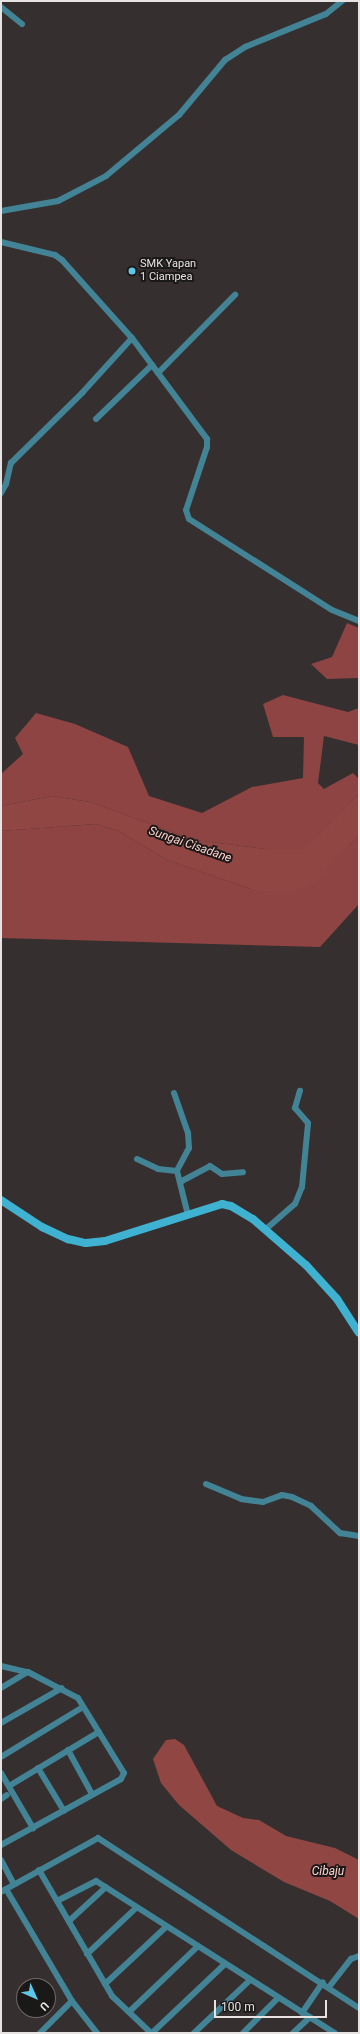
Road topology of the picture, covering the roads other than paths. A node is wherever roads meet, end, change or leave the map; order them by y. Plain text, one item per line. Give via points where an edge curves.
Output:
1 (342, 1) edge
2 (1, 7) edge
3 (22, 24) dead end
4 (1, 211) edge
5 (1, 242) edge
6 (235, 295) dead end
7 (132, 338) junction
8 (152, 365) junction
9 (158, 373) junction
10 (96, 419) dead end
11 (1, 493) edge
12 (359, 621) edge
13 (300, 1092) dead end
14 (174, 1093) dead end
15 (137, 1159) dead end
16 (177, 1172) junction
17 (244, 1172) dead end
18 (180, 1182) junction
19 (1, 1200) edge
20 (188, 1215) junction
21 (266, 1229) junction
22 (359, 1333) edge
23 (206, 1484) dead end
24 (359, 1536) edge
25 (1, 1666) edge
26 (28, 1672) junction
27 (1, 1688) edge
28 (62, 1688) junction
29 (84, 1707) junction
30 (1, 1724) edge
31 (99, 1732) junction
32 (68, 1750) junction
33 (1, 1756) edge
34 (38, 1768) junction
35 (1, 1773) edge
36 (9, 1786) junction
37 (92, 1794) junction
38 (64, 1811) junction
39 (32, 1828) junction
40 (1, 1846) edge
41 (1, 1860) edge
42 (39, 1870) junction
43 (14, 1884) junction
44 (106, 1887) junction
45 (4, 1891) edge
46 (57, 1901) junction
47 (136, 1908) junction
48 (69, 1921) junction
49 (166, 1927) junction
50 (198, 1946) junction
51 (87, 1954) junction
52 (359, 1956) edge
53 (225, 1964) junction
54 (250, 1980) junction
55 (323, 1982) junction
56 (105, 1984) junction
57 (329, 1986) junction
58 (278, 1998) junction
59 (72, 2001) junction
60 (359, 2008) edge
61 (129, 2012) junction
62 (302, 2013) junction
63 (310, 2017) junction
64 (94, 2032) edge
65 (40, 2033) edge
66 (152, 2033) edge
67 (194, 2033) edge
68 (243, 2033) edge
69 (293, 2033) edge
70 (335, 2033) edge

1 - 4 street via 326,14 245,47 225,60 180,115 106,176 58,201
2 - 3 street
5 - 7 street via 55,255 70,268
6 - 9 street
7 - 8 street
7 - 11 street via 77,398 14,459
8 - 9 street
8 - 10 street
9 - 12 street via 208,443 186,510 189,519 332,610
13 - 21 street via 295,1108 308,1123 302,1187 295,1204
14 - 16 street via 189,1141 186,1155
15 - 16 street via 158,1169
16 - 18 street
17 - 18 street via 225,1174 210,1166
18 - 20 street
19 - 20 main road via 42,1227 68,1239 86,1243 105,1242
20 - 21 main road via 222,1204 245,1213
21 - 22 main road via 322,1281
23 - 24 street via 241,1499 263,1502 282,1495 292,1497 311,1506 340,1533
25 - 26 street
26 - 27 street
26 - 28 street
28 - 29 street via 78,1698
28 - 30 street
29 - 31 street
29 - 33 street
31 - 32 street
31 - 37 street via 124,1773 121,1779
32 - 34 street
32 - 37 street
34 - 36 street
34 - 38 street
35 - 36 street
36 - 39 street
37 - 38 street
38 - 39 street
39 - 40 street
41 - 43 street
42 - 43 street
42 - 46 street
42 - 55 street via 98,1838
43 - 45 street
44 - 46 street via 96,1881 92,1882
44 - 47 street
44 - 48 street
45 - 59 street
46 - 48 street
47 - 49 street
47 - 51 street
48 - 51 street
49 - 50 street
49 - 56 street
50 - 53 street
50 - 61 street
51 - 56 street
52 - 57 street via 351,1959
53 - 54 street
53 - 66 street
54 - 58 street
54 - 67 street
55 - 57 street
55 - 62 street
56 - 61 street via 112,1996
57 - 60 street
58 - 62 street
58 - 68 street
59 - 64 street
59 - 65 street
61 - 66 street
62 - 63 street
63 - 69 street
63 - 70 street

